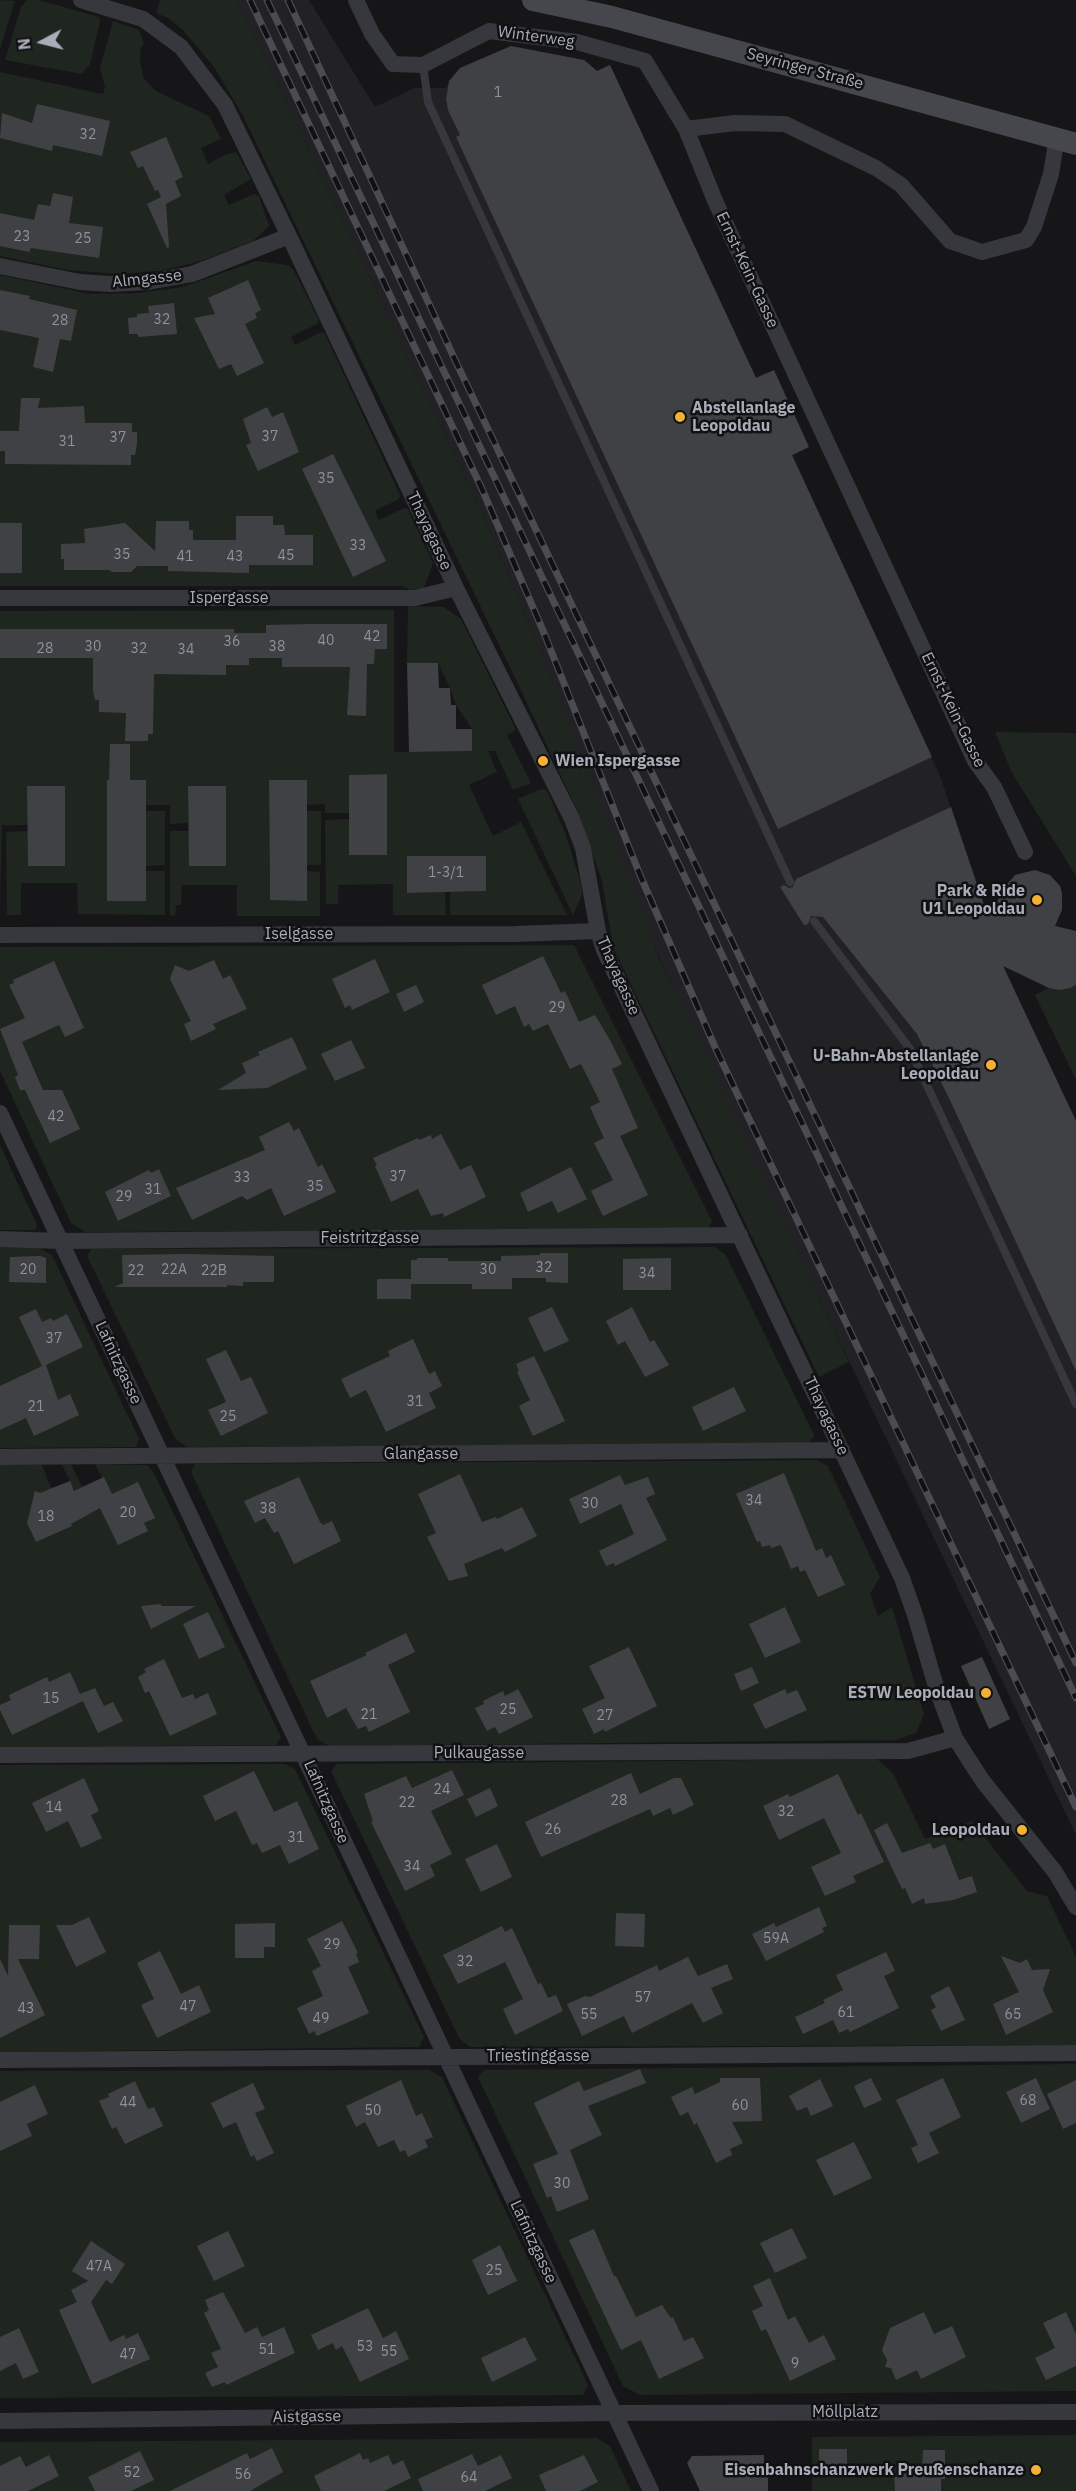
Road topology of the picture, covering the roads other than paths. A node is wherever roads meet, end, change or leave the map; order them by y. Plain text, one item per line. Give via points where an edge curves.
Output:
1 (81, 0) edge
2 (356, 0) edge
3 (533, 0) edge
4 (423, 65) junction
5 (686, 129) junction
6 (1067, 141) edge
7 (290, 236) junction
8 (0, 266) edge
9 (456, 588) junction
10 (0, 598) edge
11 (1025, 852) dead end
12 (790, 882) dead end
13 (814, 921) dead end
14 (598, 931) junction
15 (0, 935) edge
16 (0, 1113) edge
17 (740, 1235) junction
18 (0, 1239) edge
19 (60, 1241) junction
20 (1076, 1404) edge
21 (842, 1450) junction
22 (161, 1456) junction
23 (0, 1457) edge
24 (956, 1738) junction
25 (304, 1753) junction
26 (0, 1755) edge
27 (1076, 1907) edge
28 (1076, 2053) edge
29 (444, 2057) junction
30 (0, 2060) edge
31 (1076, 2412) edge
32 (614, 2413) junction
33 (0, 2421) edge
34 (651, 2491) edge

1 - 7 street, Thayagasse via 143,19 181,47 225,105
2 - 4 street, Winterweg via 372,34 393,64
3 - 6 main road, Seyringer Straße via 623,20
4 - 5 street, Winterweg via 489,30 578,42 645,61
4 - 12 lane via 428,102
5 - 6 street via 735,123 785,124 876,168 901,185 950,241 982,252 1026,240
5 - 11 street, Ernst-Kein-Gasse via 716,203 975,761 994,787
7 - 8 street, Almgasse via 192,274 148,282 80,282
7 - 9 street, Thayagasse
9 - 10 street, Ispergasse via 415,598
9 - 14 street, Thayagasse via 572,819 583,848
13 - 20 lane via 910,1049
14 - 15 street, Iselgasse
14 - 17 street, Thayagasse
16 - 19 street, Lafnitzgasse
17 - 19 street, Feistritzgasse
17 - 21 street, Thayagasse
18 - 19 street, Feistritzgasse
19 - 22 street, Lafnitzgasse
21 - 22 street, Glangasse
21 - 24 street, Thayagasse via 902,1578
22 - 23 street, Glangasse
22 - 25 street, Lafnitzgasse
24 - 25 street, Pulkaugasse via 908,1751
24 - 27 street, Thayagasse via 982,1780 1055,1872
25 - 26 street, Pulkaugasse
25 - 29 street, Lafnitzgasse
28 - 29 street, Triestinggasse
29 - 30 street, Triestinggasse
29 - 32 street, Lafnitzgasse
31 - 32 street, Möllplatz
32 - 33 street, Aistgasse
32 - 34 street, Lafnitzgasse

